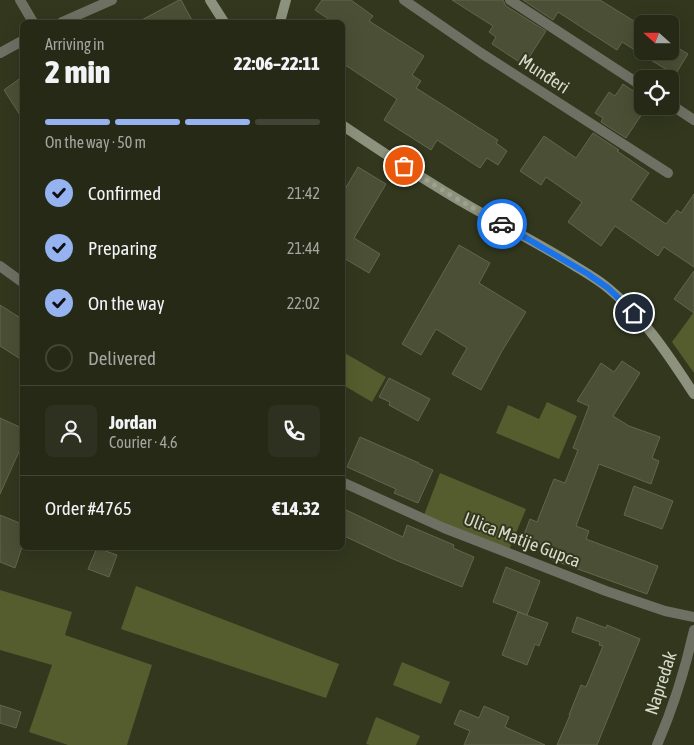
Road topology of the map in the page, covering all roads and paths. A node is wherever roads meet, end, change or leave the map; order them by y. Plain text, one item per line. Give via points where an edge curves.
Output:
1 (20, 0) edge
2 (112, 0) edge
3 (210, 0) edge
4 (286, 0) edge
5 (404, 0) edge
6 (510, 0) edge
7 (31, 20) edge
8 (67, 20) edge
9 (223, 20) edge
10 (281, 20) edge
11 (20, 42) edge
12 (0, 53) edge
13 (634, 81) edge
14 (679, 110) edge
15 (694, 120) edge
16 (345, 128) edge
17 (668, 173) dead end
18 (0, 266) edge
19 (20, 281) edge
20 (694, 394) edge
21 (345, 483) edge
22 (694, 617) edge
23 (694, 630) edge
24 (656, 745) edge

1 - 7 street
2 - 8 street
3 - 9 main road
4 - 10 main road
5 - 17 street, Munđeri
6 - 13 street
11 - 12 street
14 - 15 street
16 - 20 main road via 452,196 608,288 652,334
18 - 19 street
21 - 22 street, Ulica Matije Gupca via 444,528 606,591
23 - 24 street, Napredak via 675,701

